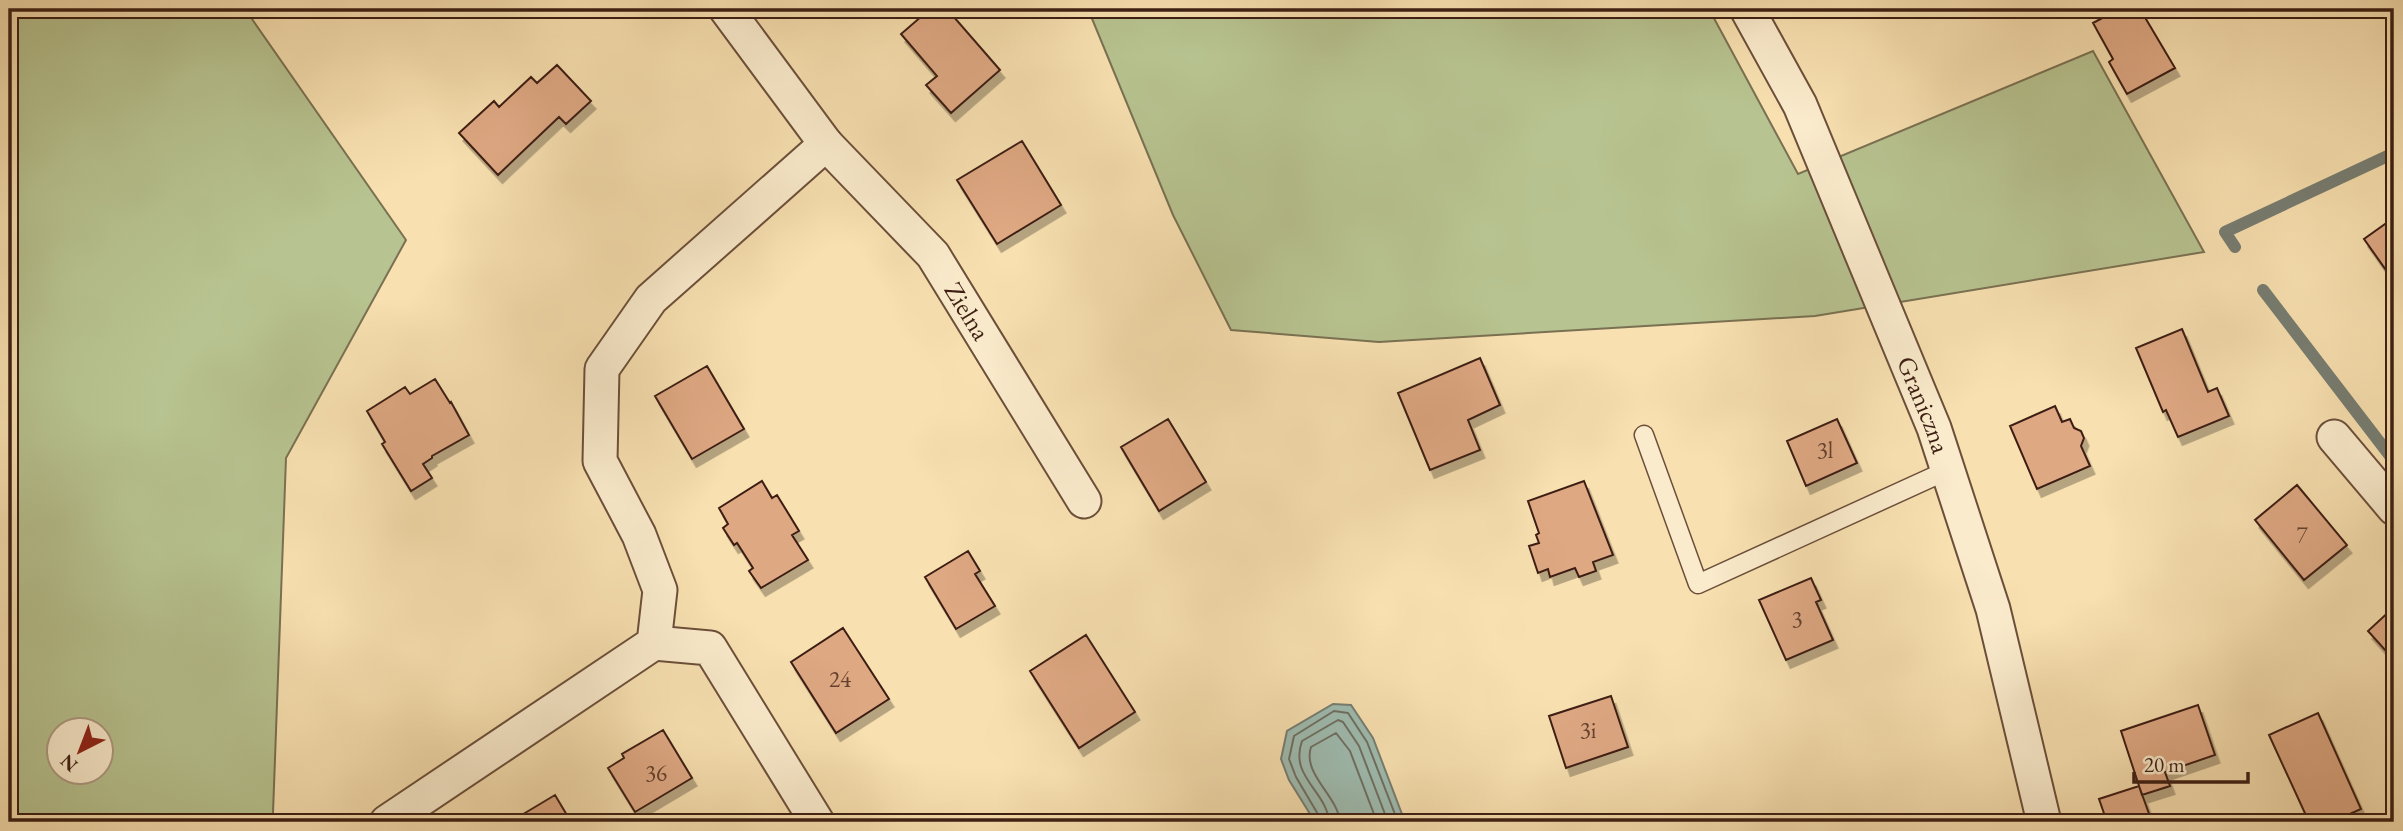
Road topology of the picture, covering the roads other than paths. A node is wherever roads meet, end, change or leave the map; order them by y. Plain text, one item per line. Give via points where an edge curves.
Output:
1 (726, 9) edge
2 (1747, 9) edge
3 (826, 144) junction
4 (1644, 435) dead end
5 (2334, 438) dead end
6 (1948, 470) junction
7 (1084, 501) dead end
8 (2394, 508) edge
9 (654, 643) junction
10 (387, 822) edge
11 (817, 822) edge
12 (2044, 822) edge

1 - 3 street, Zielna
2 - 6 street, Graniczna via 1800,105
3 - 7 street, Zielna via 933,255
3 - 9 street via 651,299 602,369 600,461 639,535 660,590
4 - 6 lane via 1698,584
5 - 8 street
6 - 12 street, Graniczna via 1993,609
9 - 10 street
9 - 11 street via 710,649

